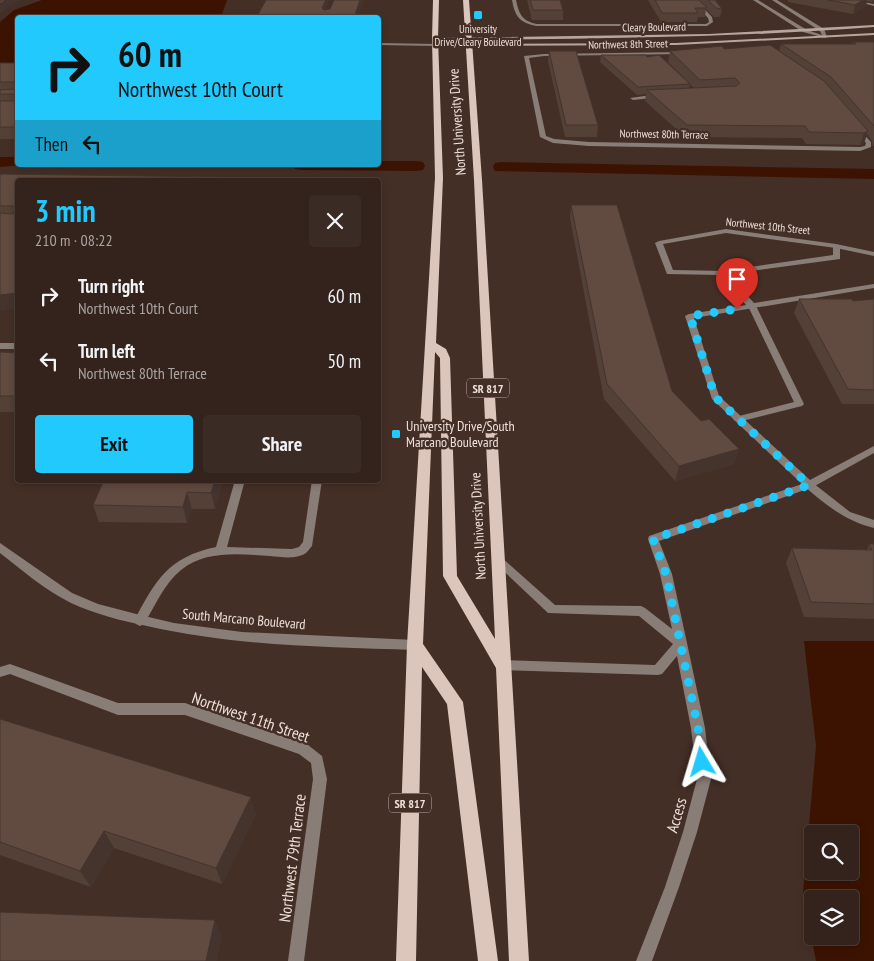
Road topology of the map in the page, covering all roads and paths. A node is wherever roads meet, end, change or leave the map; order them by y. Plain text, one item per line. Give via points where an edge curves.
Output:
1 (436, 0) edge
2 (466, 0) edge
3 (514, 0) edge
4 (694, 0) edge
5 (775, 0) edge
6 (855, 0) edge
7 (757, 1) edge
8 (874, 5) edge
9 (874, 26) edge
10 (822, 30) junction
11 (805, 31) junction
12 (874, 34) edge
13 (825, 37) junction
14 (810, 38) junction
15 (381, 40) edge
16 (435, 42) junction
17 (469, 42) junction
18 (381, 44) edge
19 (643, 45) junction
20 (822, 45) edge
21 (690, 53) edge
22 (653, 54) junction
23 (532, 56) joint
24 (659, 60) edge
25 (668, 95) edge
26 (633, 98) edge
27 (851, 122) edge
28 (836, 246) junction
29 (874, 254) edge
30 (722, 273) junction
31 (874, 286) edge
32 (752, 306) junction
33 (431, 345) junction
34 (0, 346) edge
35 (15, 346) edge
36 (738, 418) junction
37 (874, 449) edge
38 (239, 483) edge
39 (317, 483) edge
40 (809, 485) junction
41 (874, 524) edge
42 (0, 547) edge
43 (220, 551) junction
44 (497, 560) junction
45 (140, 621) junction
46 (681, 643) junction
47 (416, 645) junction
48 (502, 665) junction
49 (0, 672) edge
50 (317, 760) joint
51 (296, 961) edge
52 (406, 961) edge
53 (488, 961) edge
54 (519, 961) edge
55 (644, 961) edge

1 - 16 main road, North University Drive / SR 817
2 - 17 main road, North University Drive / SR 817
3 - 4 street via 520,19 524,23 538,25 707,25 710,18
5 - 7 street
5 - 10 street
6 - 8 street
7 - 11 street
9 - 10 street, Cleary Boulevard
10 - 11 street, Cleary Boulevard
10 - 13 street
11 - 13 street
11 - 17 street, Cleary Boulevard
12 - 13 street, Cleary Boulevard
13 - 14 street, Cleary Boulevard
14 - 19 street, Cleary Boulevard
14 - 20 street
15 - 16 street
16 - 17 street, Cleary Boulevard
16 - 18 street
16 - 33 main road, North University Drive / SR 817 via 439,178
17 - 19 street, Cleary Boulevard
17 - 44 main road, North University Drive / SR 817
19 - 22 street
21 - 22 street, Northwest 8th Street
22 - 23 street, Northwest 8th Street
22 - 24 street
23 - 27 street, Northwest 80th Terrace via 526,58 544,137 553,141 868,147
25 - 26 street
28 - 29 street, Northwest 10th Street
28 - 30 street via 837,257
28 - 30 street, Northwest 10th Street via 726,231 659,243 670,272
30 - 32 street
31 - 32 street
32 - 36 street via 798,404
32 - 36 street via 690,316 715,397
33 - 47 main road, North University Drive / SR 817
33 - 48 main road via 445,358 450,576
34 - 35 street
36 - 40 street
37 - 40 street
38 - 43 street
39 - 43 street via 308,543 303,550 292,553
40 - 41 street via 856,521
40 - 46 street, Access via 653,539 666,574
42 - 45 street, South Marcano Boulevard via 69,596 108,613
43 - 45 street via 211,550 193,556 177,567 163,582
44 - 46 street via 552,610 641,611
44 - 48 main road, North University Drive / SR 817
45 - 47 street, South Marcano Boulevard via 219,635
46 - 48 street via 658,670
46 - 55 street, Access via 698,728 704,779 672,887
47 - 52 main road, North University Drive / SR 817
47 - 53 main road via 455,702
48 - 54 main road, North University Drive / SR 817
49 - 50 street, Northwest 11th Street via 10,669 118,709 185,709 304,749
50 - 51 street, Northwest 79th Terrace via 320,779

